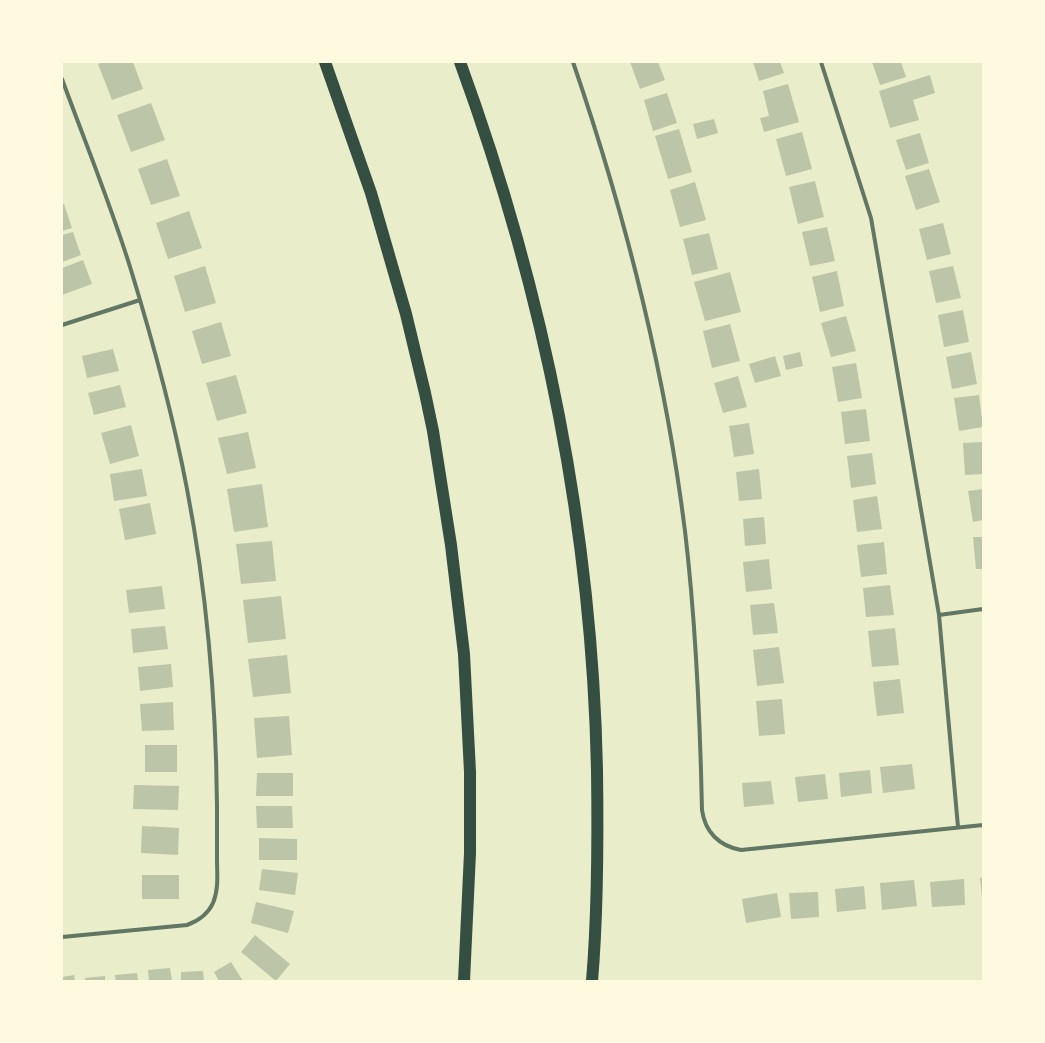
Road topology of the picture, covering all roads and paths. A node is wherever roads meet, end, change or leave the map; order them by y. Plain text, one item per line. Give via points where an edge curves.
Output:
1 (325, 62) edge
2 (460, 62) edge
3 (572, 62) edge
4 (822, 62) edge
5 (62, 79) edge
6 (140, 300) junction
7 (62, 325) edge
8 (983, 609) edge
9 (939, 615) junction
10 (983, 825) edge
11 (958, 827) junction
12 (62, 937) edge
13 (464, 981) edge
14 (592, 981) edge

1 - 13 highway via 371,193 406,314 431,424 451,546 464,654 470,765 470,853
2 - 14 highway via 501,182 541,327 578,526 588,616 596,736 598,864
3 - 11 street via 630,248 669,428 685,531 694,633 703,817 708,829 722,844 734,849 754,849
4 - 9 street via 871,218
5 - 6 street via 112,213
6 - 7 street
6 - 12 street via 181,461 200,570 214,717 217,889 214,902 194,923
8 - 9 street
9 - 11 street
10 - 11 street

